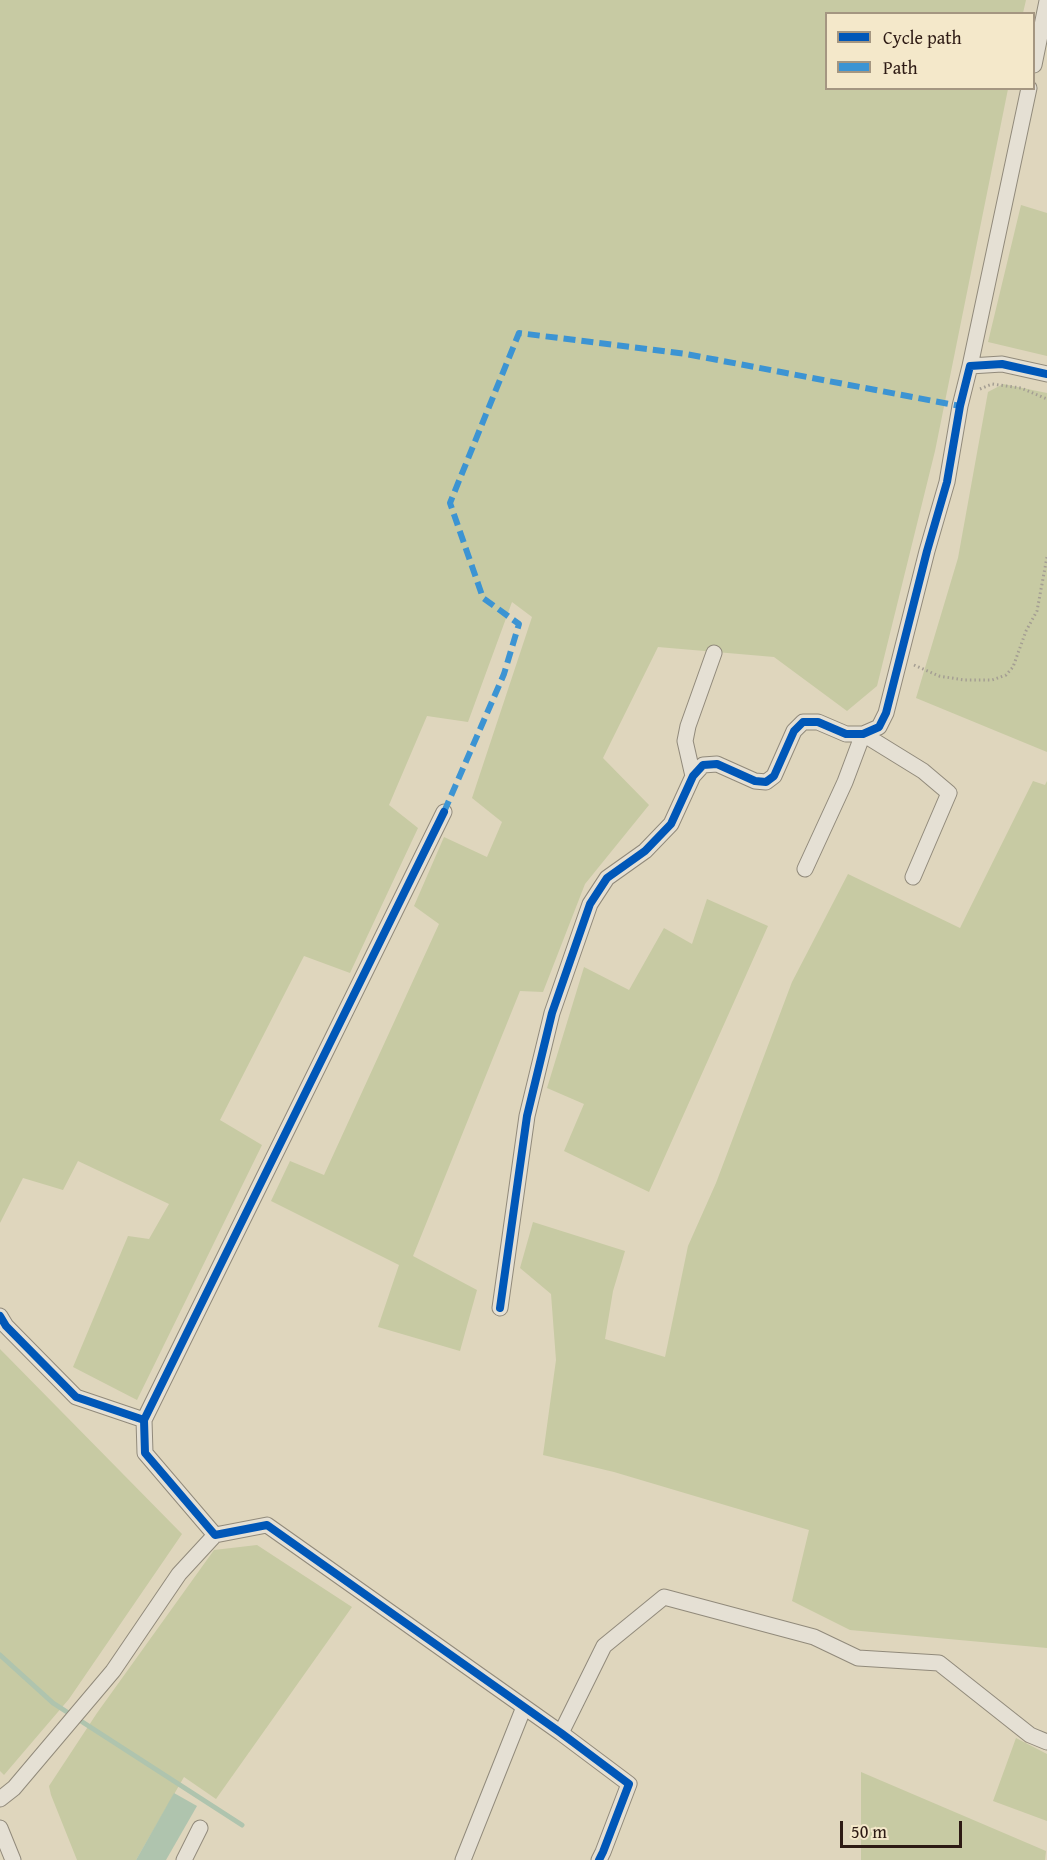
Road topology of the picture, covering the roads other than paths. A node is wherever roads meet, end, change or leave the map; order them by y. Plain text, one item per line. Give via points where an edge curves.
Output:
1 (1047, 1) edge
2 (1035, 60) edge
3 (1029, 90) edge
4 (970, 366) junction
5 (1047, 374) edge
6 (714, 653) dead end
7 (863, 734) junction
8 (693, 776) junction
9 (444, 812) dead end
10 (805, 869) dead end
11 (914, 876) dead end
12 (500, 1308) dead end
13 (0, 1316) edge
14 (144, 1420) junction
15 (215, 1535) junction
16 (524, 1707) junction
17 (561, 1733) junction
18 (1047, 1742) edge
19 (0, 1799) edge
20 (0, 1827) edge
21 (200, 1828) dead end
22 (606, 1857) edge
23 (13, 1860) edge
24 (184, 1860) edge
25 (463, 1860) edge

1 - 2 street
3 - 4 street
4 - 5 street via 1002,364
4 - 7 street via 947,482 886,713 879,727
6 - 8 street via 685,741
7 - 8 street via 846,734 818,722 803,722 794,731 774,776 766,782 717,764 703,765
7 - 10 street
7 - 11 street via 924,771 949,793
8 - 12 street via 671,824 645,851 607,878 590,904 552,1013 527,1116
9 - 14 street
13 - 14 street via 76,1397
14 - 15 street via 145,1453
15 - 16 street via 267,1525
15 - 19 street via 179,1574 113,1671 14,1788
16 - 17 street
16 - 25 street
17 - 18 street via 604,1646 664,1597 814,1637 858,1658 939,1663 1030,1734
17 - 22 street via 629,1784
20 - 23 street
21 - 24 street

